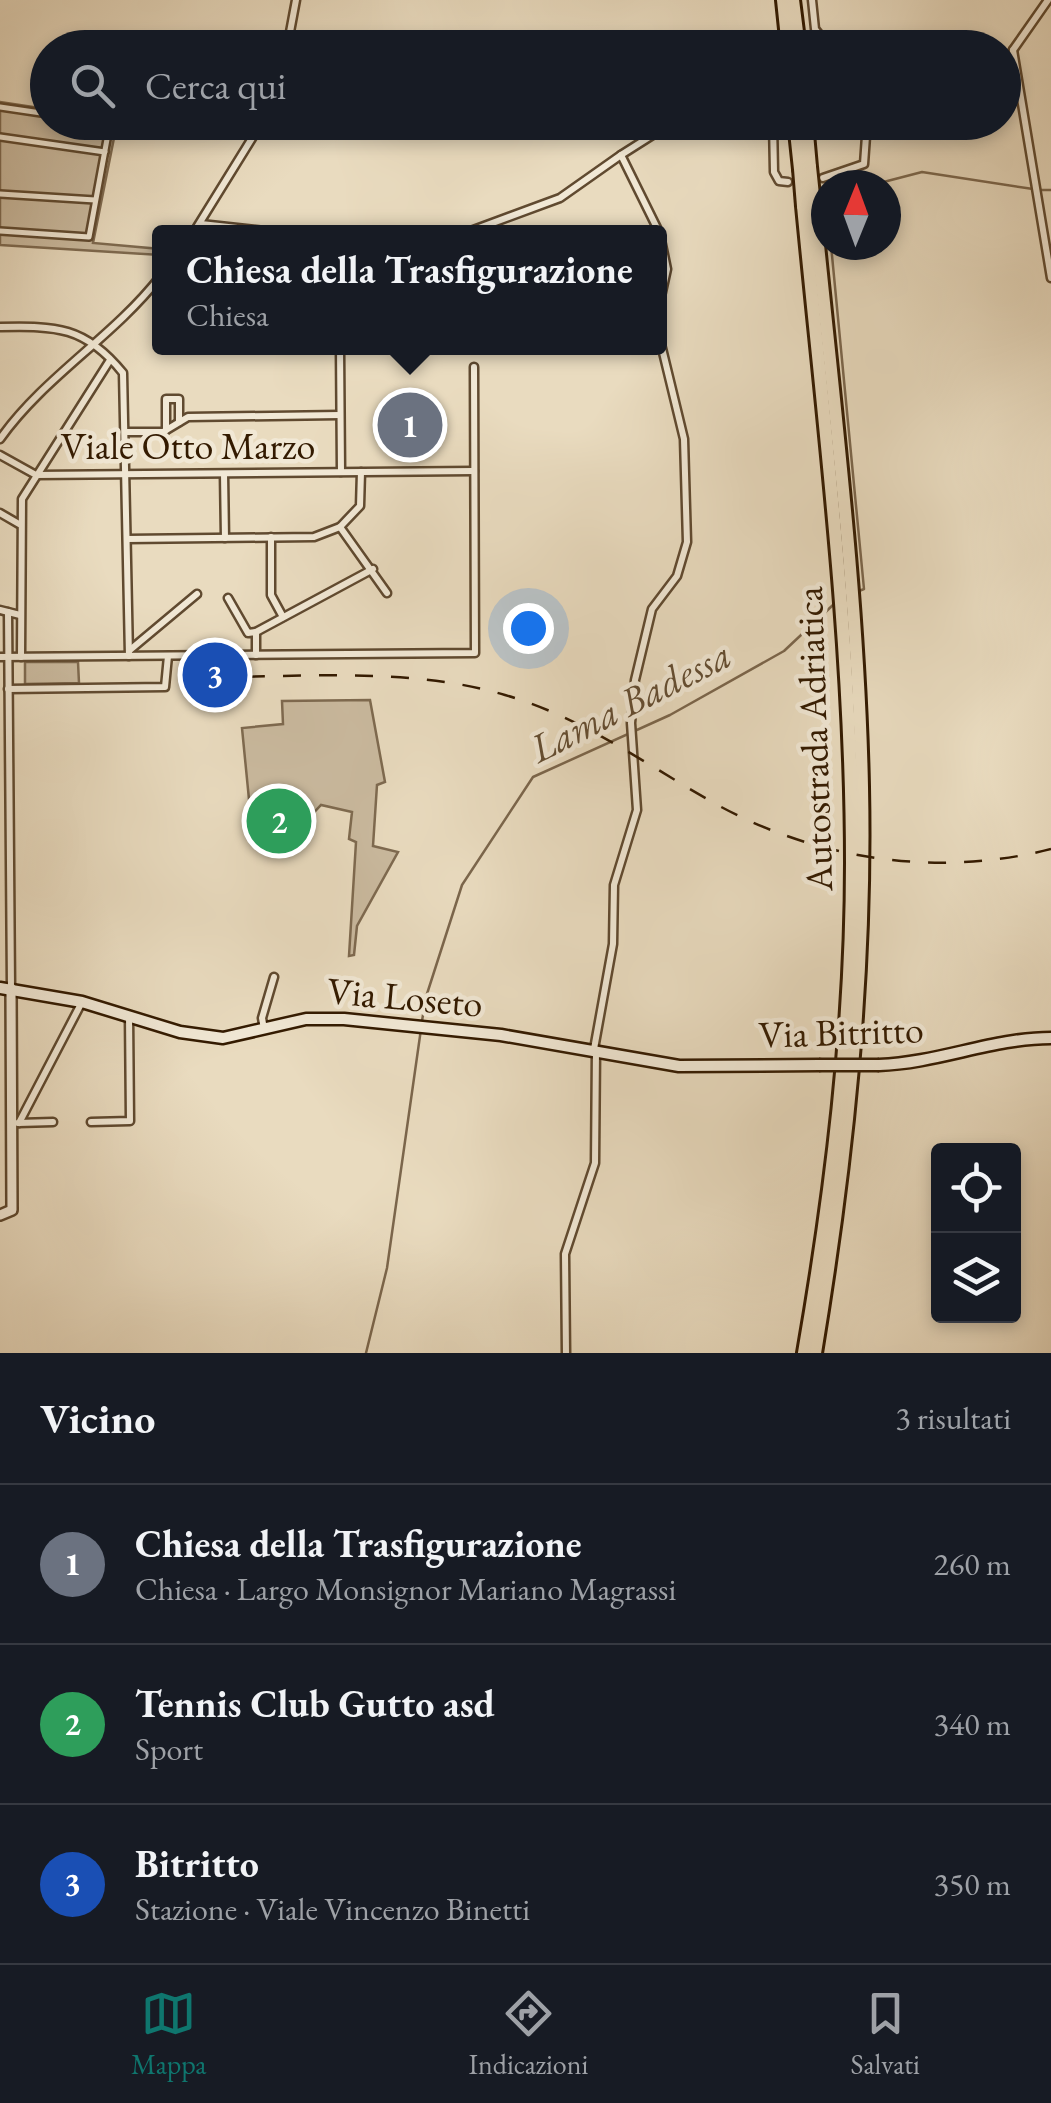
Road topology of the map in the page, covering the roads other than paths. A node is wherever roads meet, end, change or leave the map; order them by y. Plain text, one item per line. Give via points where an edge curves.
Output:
1 (296, 0) edge
2 (783, 0) edge
3 (793, 0) edge
4 (812, 0) edge
5 (1048, 0) edge
6 (290, 30) edge
7 (786, 30) edge
8 (796, 30) edge
9 (817, 30) edge
10 (1021, 34) edge
11 (0, 108) edge
12 (30, 112) edge
13 (1021, 120) edge
14 (0, 138) edge
15 (107, 140) edge
16 (251, 140) edge
17 (645, 140) edge
18 (773, 140) edge
19 (799, 140) edge
20 (806, 140) edge
21 (866, 140) edge
22 (105, 152) junction
23 (621, 155) junction
24 (805, 168) junction
25 (846, 170) edge
26 (788, 182) dead end
27 (0, 194) edge
28 (95, 200) junction
29 (201, 224) joint
30 (210, 225) edge
31 (487, 225) edge
32 (656, 225) edge
33 (0, 231) edge
34 (1051, 278) edge
35 (152, 286) edge
36 (0, 327) edge
37 (95, 347) junction
38 (340, 355) edge
39 (664, 355) edge
40 (110, 360) junction
41 (474, 367) dead end
42 (340, 414) junction
43 (179, 422) junction
44 (166, 430) junction
45 (126, 432) junction
46 (0, 438) edge
47 (0, 455) edge
48 (474, 471) junction
49 (341, 472) junction
50 (361, 472) junction
51 (224, 474) junction
52 (36, 475) junction
53 (126, 475) junction
54 (0, 512) edge
55 (19, 524) junction
56 (340, 527) junction
57 (271, 537) junction
58 (225, 538) junction
59 (127, 540) junction
60 (373, 569) junction
61 (387, 593) dead end
62 (197, 594) dead end
63 (228, 598) dead end
64 (4, 611) edge
65 (20, 615) junction
66 (283, 617) junction
67 (256, 632) junction
68 (850, 644) junction
69 (129, 654) junction
70 (256, 655) junction
71 (168, 656) junction
72 (4, 657) edge
73 (21, 657) junction
74 (6, 693) edge
75 (4, 747) edge
76 (4, 778) edge
77 (10, 808) junction
78 (0, 810) edge
79 (0, 906) edge
80 (10, 906) junction
81 (0, 940) edge
82 (10, 940) junction
83 (274, 977) dead end
84 (10, 991) edge
85 (82, 1002) junction
86 (129, 1015) junction
87 (264, 1031) junction
88 (1051, 1038) edge
89 (595, 1049) junction
90 (692, 1066) joint
91 (52, 1122) dead end
92 (91, 1122) dead end
93 (15, 1123) junction
94 (4, 1215) edge
95 (566, 1353) edge
96 (804, 1353) edge
97 (815, 1353) edge

1 - 6 street
2 - 7 highway
3 - 8 highway
4 - 9 street
5 - 10 street
11 - 12 street
13 - 34 street
14 - 22 street
15 - 22 street
16 - 29 street
17 - 23 street
18 - 26 street via 774,172
19 - 24 highway, Autostrada Adriatica
20 - 24 highway, Autostrada Adriatica
21 - 25 street via 864,164
22 - 28 street
23 - 31 street via 560,198
23 - 32 street
24 - 68 highway, Autostrada Adriatica, bridge
27 - 28 street
28 - 33 street via 88,236
29 - 30 street
35 - 37 street
36 - 37 street via 60,326
37 - 40 street
37 - 46 street via 40,390
38 - 42 street
39 - 89 street via 684,439 687,542 678,576 652,608 635,680 637,810 614,885 613,944
40 - 45 street via 123,374
40 - 52 street
41 - 48 street
42 - 43 street
42 - 49 street
43 - 44 street
43 - 44 street via 178,399 166,399
44 - 45 street
45 - 53 street
47 - 52 street
48 - 50 street, Viale Otto Marzo
48 - 70 street via 475,653
49 - 50 street, Viale Otto Marzo
49 - 51 street, Viale Otto Marzo
50 - 56 street via 360,506
51 - 53 street, Viale Otto Marzo
51 - 58 street
52 - 53 street, Viale Otto Marzo
52 - 55 street via 22,499
53 - 59 street
54 - 55 street
55 - 65 street
56 - 57 street via 314,537
56 - 60 street
57 - 58 street
57 - 66 street via 271,595
58 - 59 street
59 - 69 street
60 - 61 street
60 - 66 street
62 - 69 street
63 - 67 street via 248,633
64 - 65 street
64 - 72 street
65 - 73 street
66 - 67 street
67 - 70 street
68 - 96 highway, Autostrada Adriatica via 846,1015 828,1204
68 - 97 highway, Autostrada Adriatica via 862,798 860,954 847,1135
69 - 71 street
69 - 73 street
70 - 71 street
71 - 74 street via 165,687
72 - 73 street
72 - 74 street
74 - 75 street
75 - 76 street
76 - 77 street
77 - 78 street
77 - 80 street
79 - 80 street
80 - 82 street
81 - 82 street
82 - 84 street
83 - 87 street
84 - 85 main road, Via Loseto
84 - 93 street
85 - 86 main road, Via Loseto
85 - 93 street
86 - 87 main road, Via Loseto via 202,1036
86 - 92 street via 130,1122
87 - 89 main road, Via Loseto via 306,1018 371,1021
88 - 90 main road, Via Bitritto, bridge via 928,1062
89 - 90 main road, Via Loseto
89 - 95 street via 595,1162 566,1254
91 - 93 street
93 - 94 street via 12,1210

